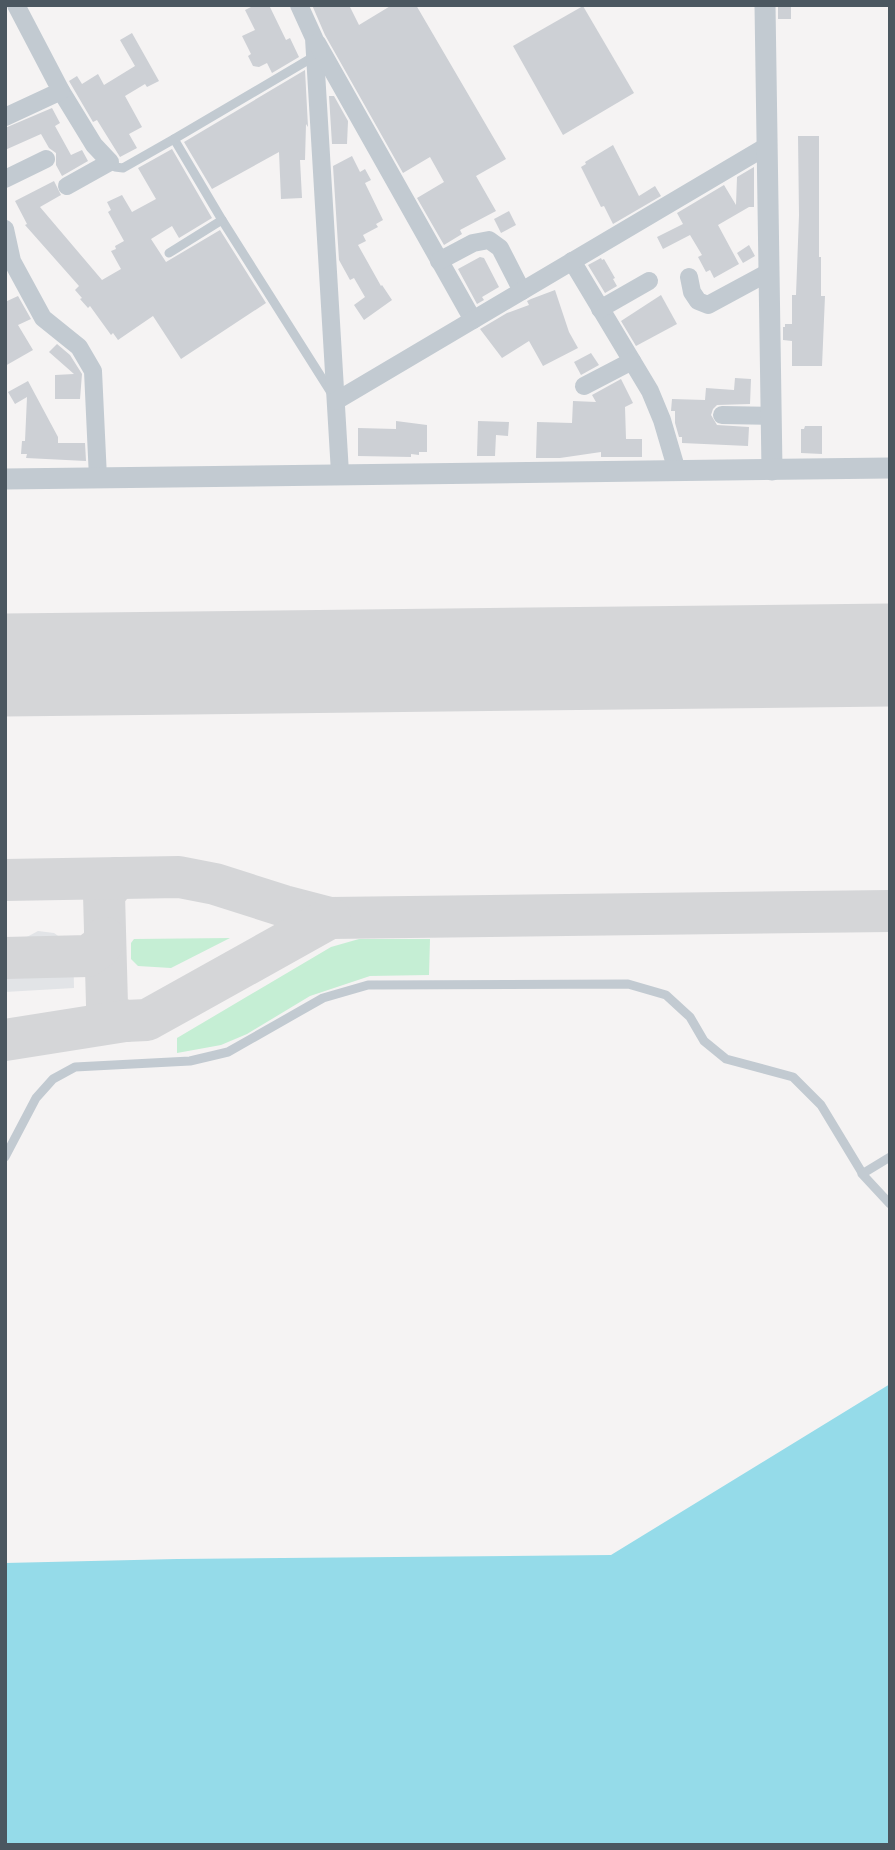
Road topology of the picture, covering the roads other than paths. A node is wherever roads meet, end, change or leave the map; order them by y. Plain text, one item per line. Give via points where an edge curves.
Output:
1 (16, 5) edge
2 (299, 5) edge
3 (765, 5) edge
4 (315, 47) junction
5 (61, 91) junction
6 (5, 117) edge
7 (174, 139) junction
8 (767, 146) junction
9 (46, 159) dead end
10 (110, 162) junction
11 (5, 179) edge
12 (67, 186) dead end
13 (222, 220) junction
14 (5, 229) edge
15 (169, 253) dead end
16 (439, 261) junction
17 (572, 261) junction
18 (769, 272) junction
19 (689, 277) dead end
20 (649, 281) dead end
21 (522, 291) junction
22 (600, 309) junction
23 (473, 320) junction
24 (632, 361) junction
25 (583, 386) dead end
26 (337, 401) junction
27 (722, 415) dead end
28 (771, 416) junction
29 (890, 468) edge
30 (772, 470) junction
31 (677, 471) junction
32 (340, 473) junction
33 (98, 478) junction
34 (5, 479) edge
35 (5, 1157) edge
36 (890, 1157) edge
37 (862, 1174) junction
38 (890, 1204) edge

1 - 5 street
2 - 4 street
3 - 8 street
4 - 7 lane
4 - 16 street
4 - 26 street
5 - 6 street
5 - 10 street via 94,145
7 - 10 lane via 123,168
7 - 13 lane
8 - 17 street
8 - 18 street
9 - 11 street
10 - 12 street
13 - 15 lane
13 - 26 lane
14 - 33 street via 12,261 43,318 79,347 93,371
16 - 21 street via 489,240 500,248
16 - 23 street
17 - 21 street
17 - 22 street
18 - 19 street via 708,305 698,301
18 - 28 street
20 - 22 street
21 - 23 street
22 - 24 street
23 - 26 street
24 - 25 street
24 - 31 street via 662,420
26 - 32 street
27 - 28 street
28 - 30 street
29 - 30 street
30 - 31 street
31 - 32 street
32 - 33 street
33 - 34 street
35 - 37 lane via 36,1098 53,1079 75,1067 190,1061 228,1052 323,998 368,985 628,984 666,995 690,1017 704,1041 726,1059 793,1077 821,1105
36 - 37 lane
37 - 38 lane

